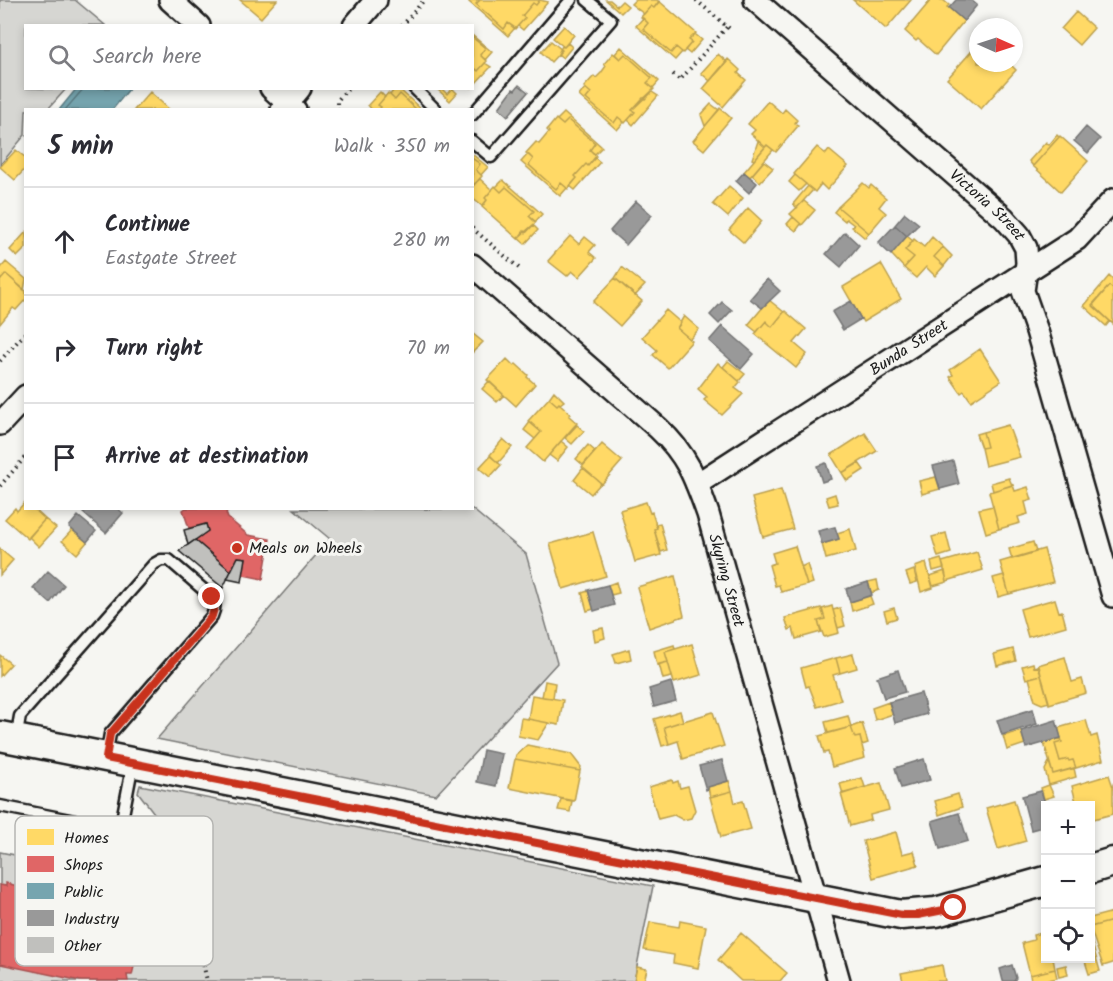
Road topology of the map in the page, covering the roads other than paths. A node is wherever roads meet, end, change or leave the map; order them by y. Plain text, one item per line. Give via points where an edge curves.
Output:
1 (170, 0) edge
2 (376, 0) edge
3 (571, 0) edge
4 (587, 0) edge
5 (754, 0) edge
6 (197, 24) edge
7 (356, 24) edge
8 (275, 90) edge
9 (416, 90) edge
10 (291, 103) edge
11 (434, 108) edge
12 (474, 113) edge
13 (474, 143) edge
14 (1113, 200) edge
15 (474, 267) edge
16 (1026, 270) junction
17 (24, 398) edge
18 (0, 424) edge
19 (697, 484) junction
20 (1113, 596) edge
21 (8, 738) edge
22 (119, 760) junction
23 (0, 806) edge
24 (50, 816) edge
25 (120, 816) edge
26 (1113, 862) edge
27 (1095, 867) edge
28 (1041, 882) edge
29 (817, 900) junction
30 (839, 981) edge

1 - 6 street
2 - 7 street
3 - 12 lane
4 - 13 lane via 610,20 491,157
5 - 16 street, Victoria Street via 1004,218 1026,248
8 - 10 street
9 - 11 lane
14 - 16 street, Bunda Street via 1077,239
15 - 19 street, Skyring Street via 672,440
16 - 19 street, Bunda Street
16 - 20 street, Victoria Street via 1023,291
17 - 18 street
19 - 29 street, Skyring Street
21 - 22 street
21 - 22 lane via 20,716 154,564 169,560 212,597 215,610 110,734
22 - 25 lane
22 - 29 street
23 - 24 lane
26 - 27 street
28 - 29 street via 918,915
29 - 30 street, Skyring Street

